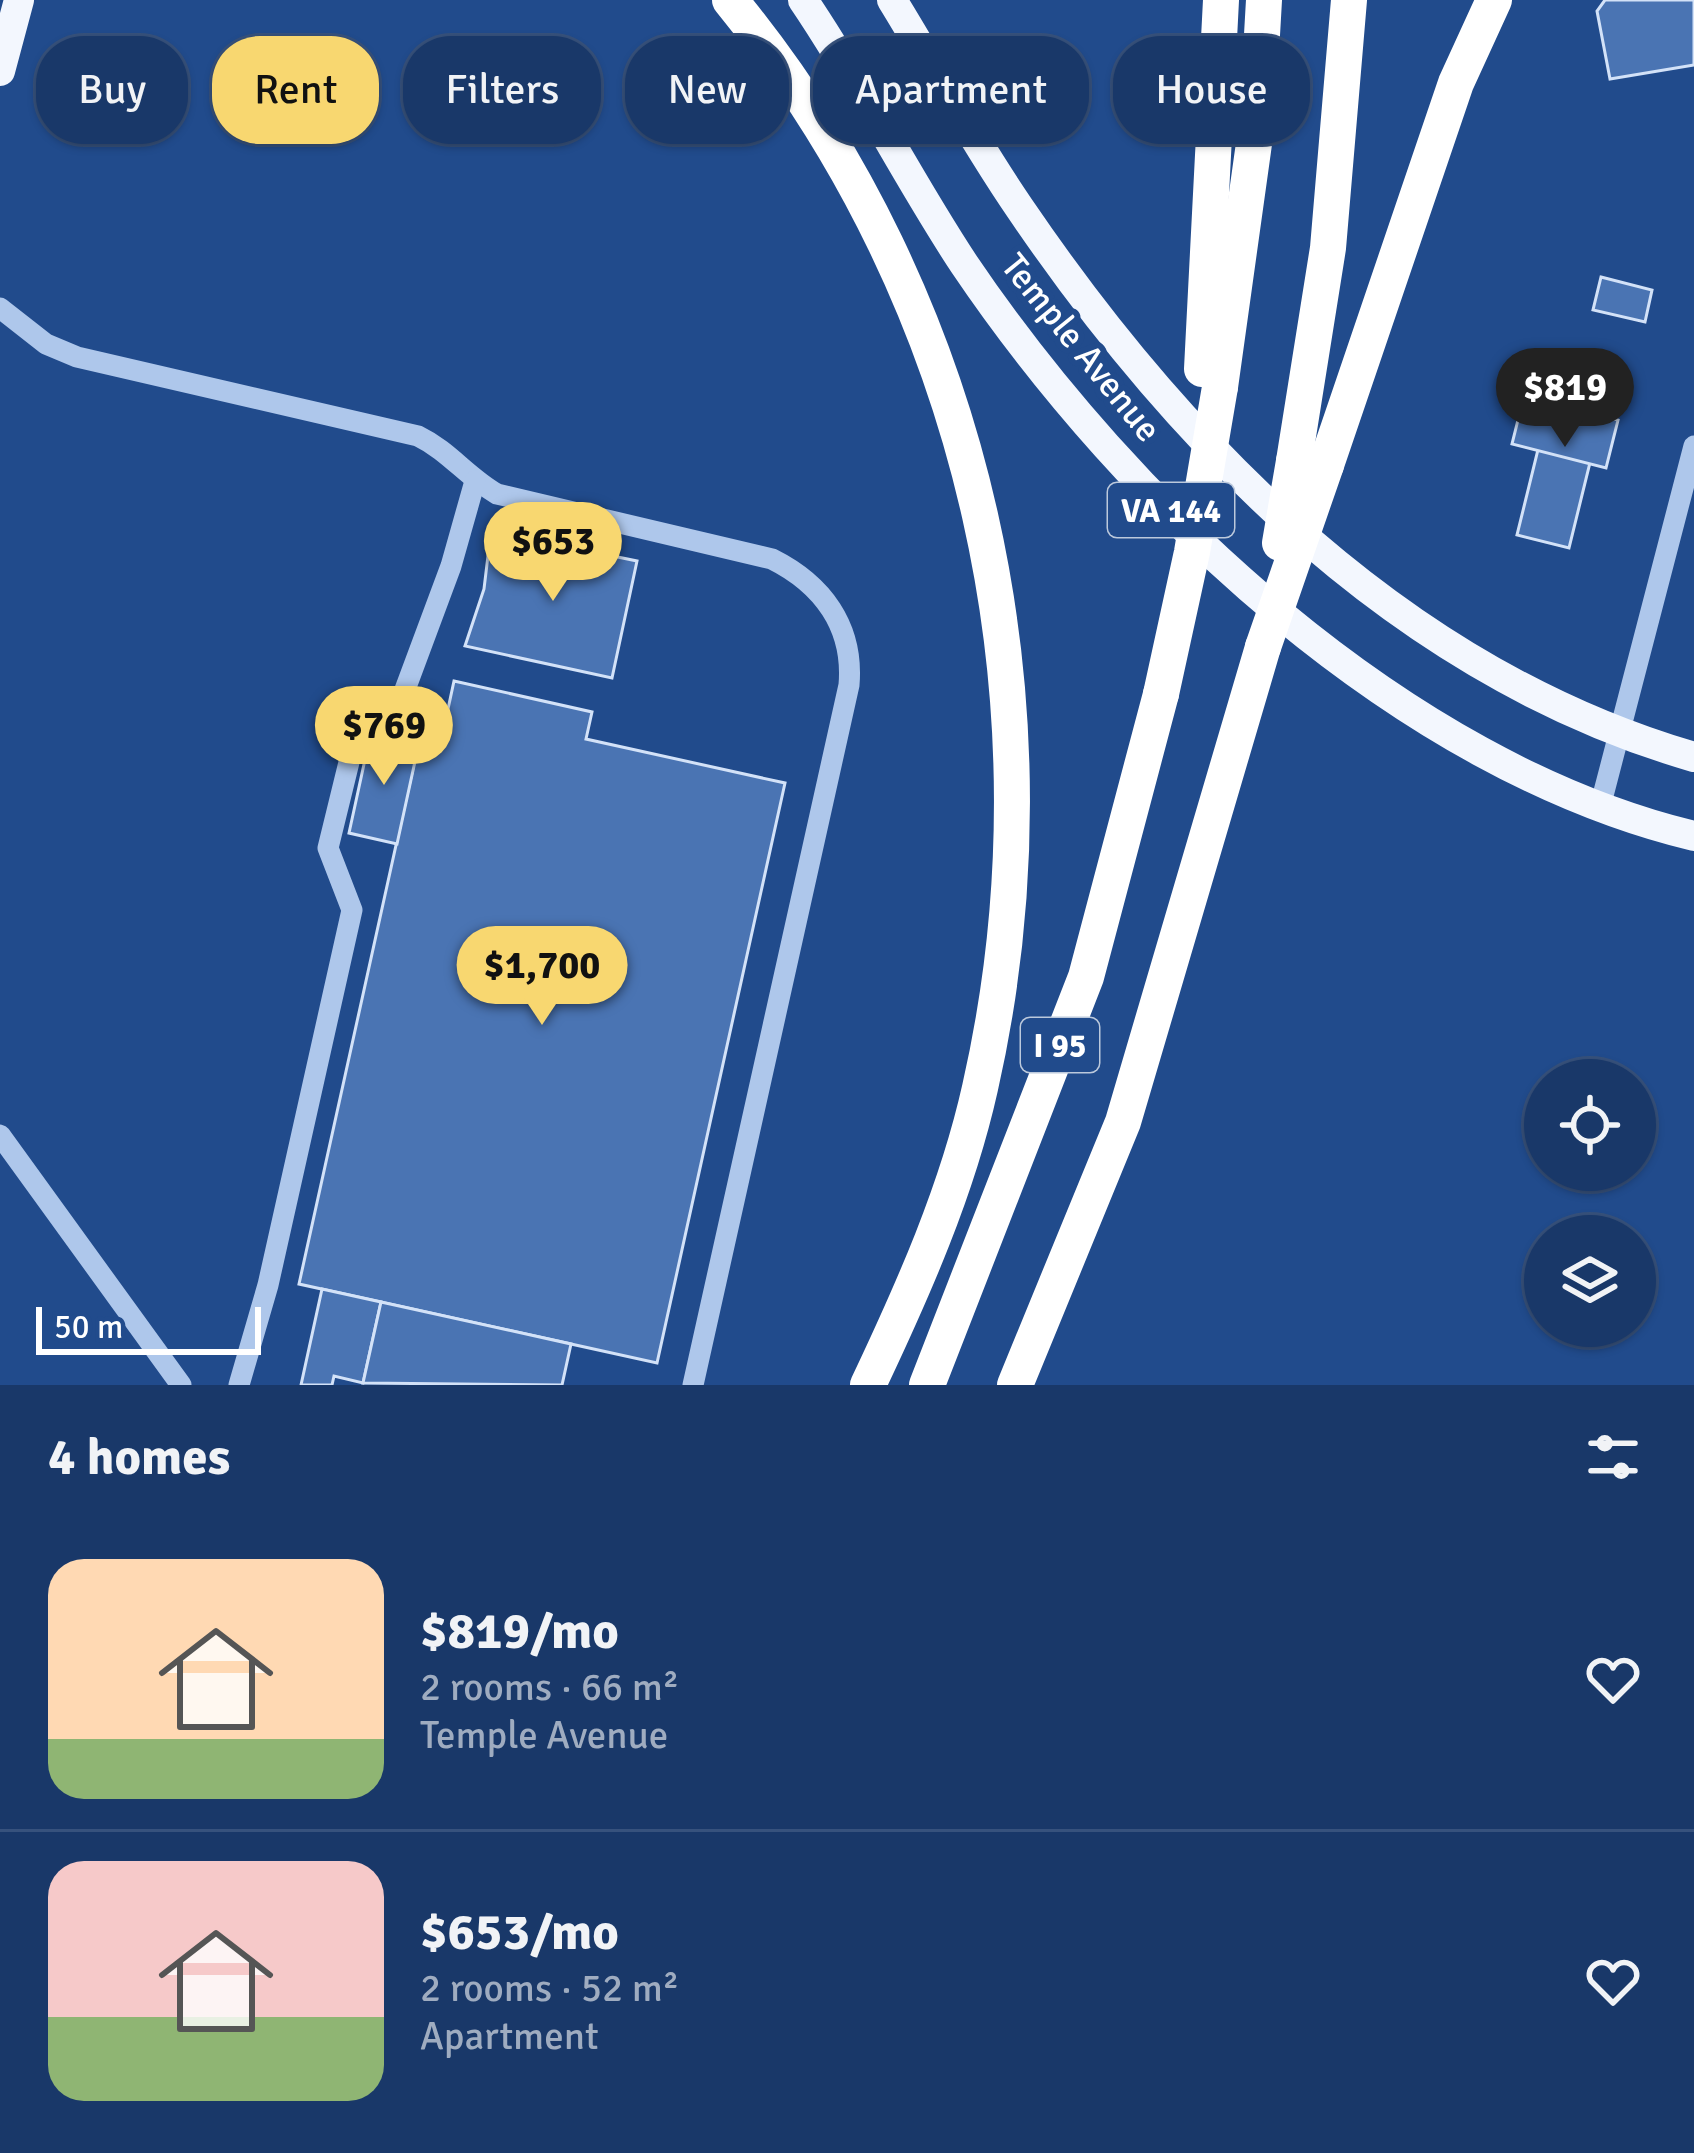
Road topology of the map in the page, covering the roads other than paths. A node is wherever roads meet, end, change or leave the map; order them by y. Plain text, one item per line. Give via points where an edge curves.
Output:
1 (19, 0) edge
2 (730, 0) edge
3 (892, 0) edge
4 (1222, 0) edge
5 (1264, 0) edge
6 (1349, 0) edge
7 (1494, 0) edge
8 (806, 2) edge
9 (0, 71) edge
10 (0, 308) edge
11 (1211, 378) junction
12 (1694, 446) edge
13 (1310, 463) junction
14 (475, 481) junction
15 (1620, 733) junction
16 (1694, 757) edge
17 (1600, 807) junction
18 (1694, 836) edge
19 (0, 1135) edge
20 (181, 1385) edge
21 (239, 1385) edge
22 (693, 1385) edge
23 (868, 1385) edge
24 (927, 1385) edge
25 (1015, 1385) edge

1 - 9 main road
2 - 23 highway via 806,101 900,270 984,522 1010,702 1012,863 995,1017 961,1161
3 - 15 main road, Temple Avenue / VA 144 via 1033,228 1226,466 1298,533 1426,628 1533,694
4 - 11 highway
5 - 11 highway, I 95 via 1256,122
6 - 13 highway, I 95
7 - 13 highway
8 - 17 main road, Temple Avenue / VA 144 via 967,267 1057,387 1150,490 1280,613 1366,680 1486,754
10 - 14 lane via 61,352 418,436
11 - 24 highway, I 95, bridge via 1192,552 1086,977
12 - 15 lane
13 - 25 highway, I 95, bridge via 1229,770 1123,1121
14 - 21 lane via 403,694 363,705 328,848 352,910
14 - 22 lane via 497,494 772,559 819,590 846,640 849,685
15 - 16 main road, Temple Avenue / VA 144
15 - 17 lane
17 - 18 main road, Temple Avenue / VA 144
19 - 20 lane

